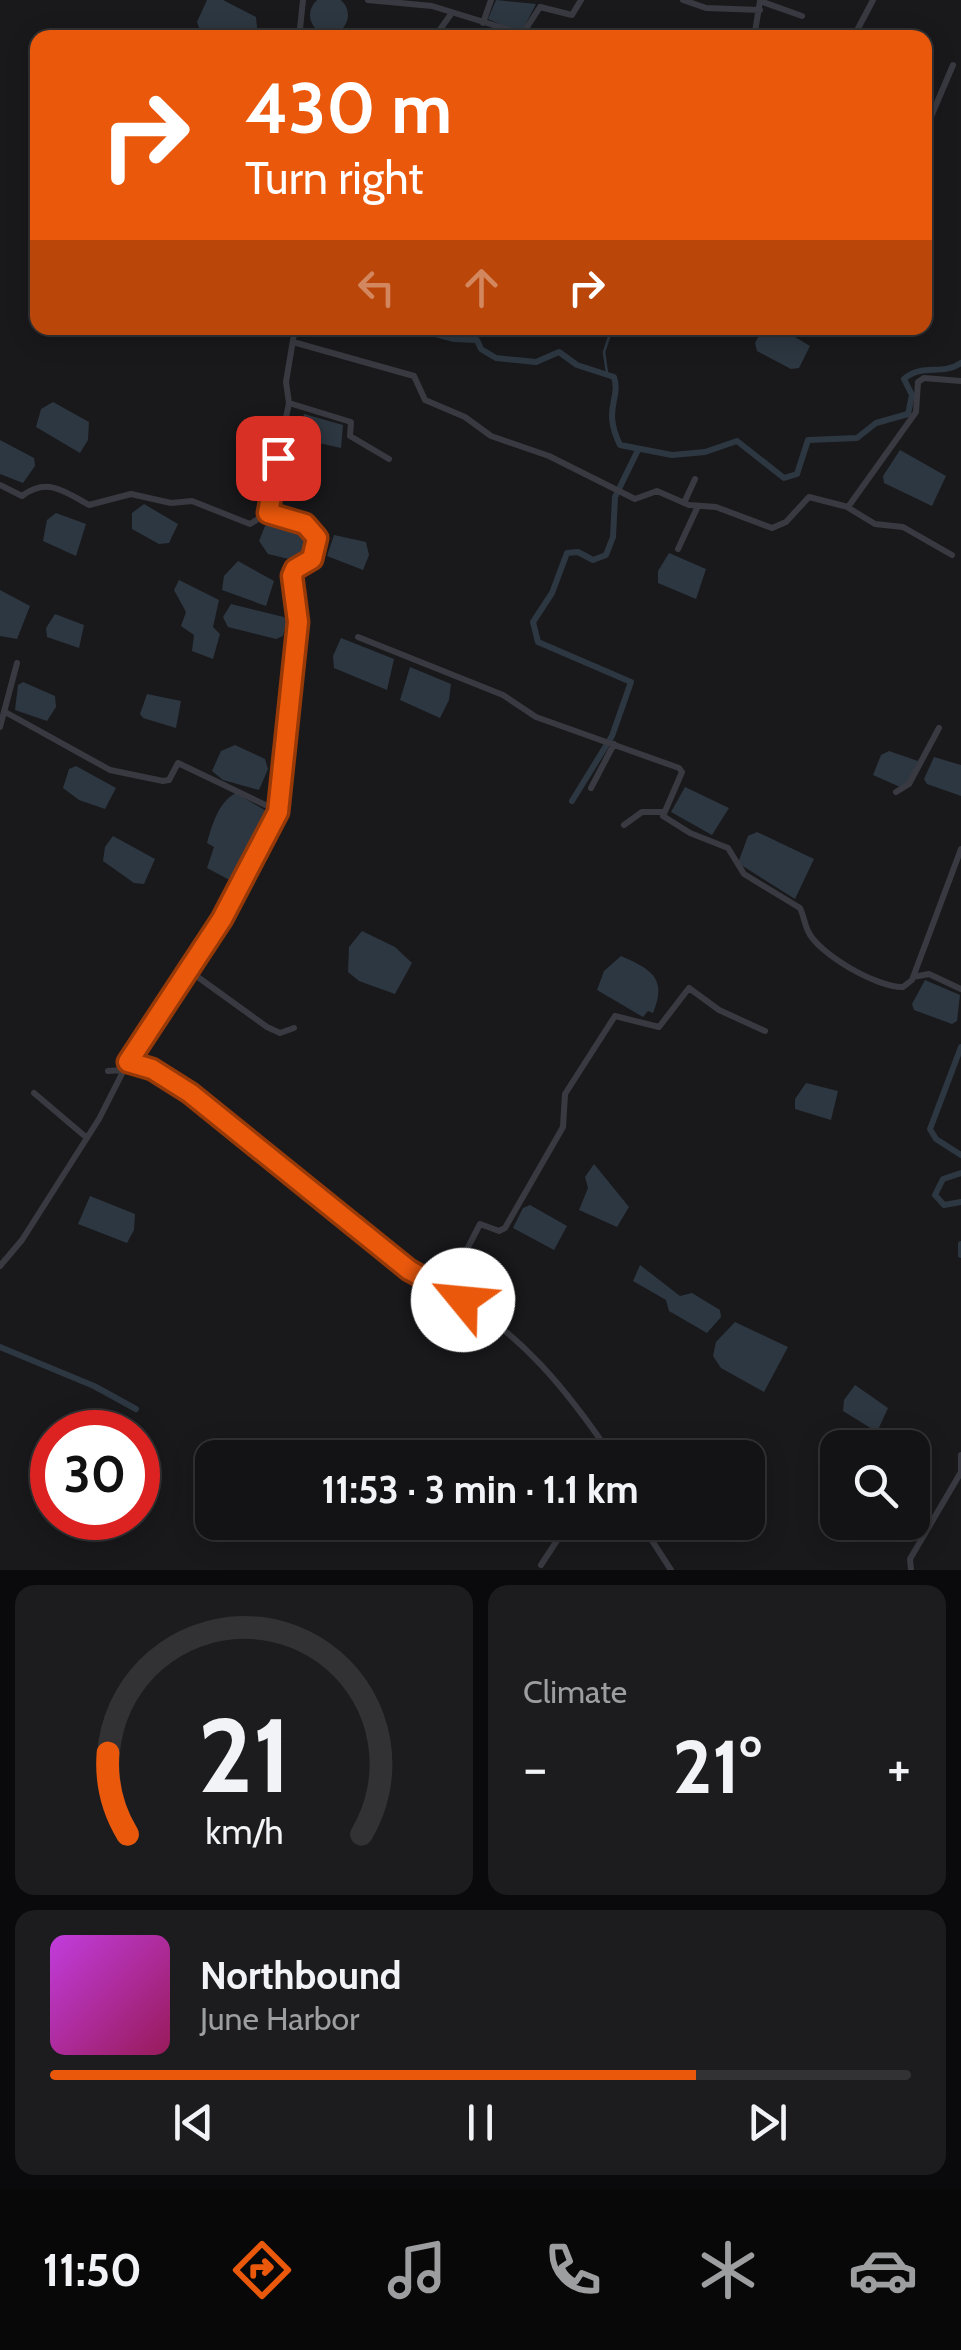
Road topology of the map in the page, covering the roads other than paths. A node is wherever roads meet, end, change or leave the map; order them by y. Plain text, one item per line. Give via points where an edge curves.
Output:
1 (304, 0) edge
2 (368, 0) edge
3 (491, 0) edge
4 (581, 0) edge
5 (684, 0) edge
6 (873, 0) edge
7 (760, 10) junction
8 (451, 14) junction
9 (802, 16) dead end
10 (483, 22) junction
11 (300, 30) edge
12 (440, 30) edge
13 (505, 30) edge
14 (525, 30) edge
15 (756, 30) edge
16 (858, 30) edge
17 (953, 64) dead end
18 (932, 114) edge
19 (294, 335) edge
20 (293, 342) junction
21 (961, 381) edge
22 (289, 403) junction
23 (390, 460) dead end
24 (694, 480) dead end
25 (0, 484) edge
26 (684, 503) junction
27 (698, 506) junction
28 (847, 507) junction
29 (268, 513) junction
30 (678, 550) dead end
31 (952, 555) dead end
32 (358, 637) dead end
33 (18, 663) dead end
34 (7, 713) junction
35 (0, 727) edge
36 (939, 728) dead end
37 (613, 744) junction
38 (591, 788) dead end
39 (896, 792) dead end
40 (278, 812) junction
41 (662, 812) junction
42 (624, 825) dead end
43 (961, 849) edge
44 (188, 970) junction
45 (912, 977) junction
46 (961, 989) edge
47 (294, 1028) dead end
48 (766, 1031) dead end
49 (128, 1062) junction
50 (123, 1070) junction
51 (108, 1071) dead end
52 (34, 1092) dead end
53 (87, 1138) junction
54 (0, 1266) edge
55 (448, 1288) junction
56 (598, 1440) edge
57 (961, 1455) edge
58 (961, 1471) edge
59 (557, 1540) edge
60 (652, 1540) edge
61 (541, 1564) dead end
62 (672, 1570) edge
63 (911, 1570) edge

1 - 11 street
2 - 8 street
3 - 10 street
4 - 14 street via 572,15 540,7
5 - 7 street via 706,8
6 - 16 street
7 - 9 street via 760,1
7 - 15 street
8 - 10 street
8 - 12 street
10 - 13 street
17 - 18 street
19 - 20 street
20 - 22 street
20 - 26 street via 414,376 425,400 611,490 641,500 657,491
21 - 28 street via 918,382 919,408
22 - 23 street via 351,422 354,440
22 - 29 street
24 - 26 street
25 - 29 street via 22,496 47,484 89,505 131,494 192,502 247,524
26 - 27 street
27 - 28 street via 772,528 809,497
27 - 30 street
28 - 31 street via 875,524 904,526
29 - 40 street via 305,524 317,538 312,559 292,576 298,622
32 - 37 street
33 - 34 street
34 - 35 street
34 - 40 street via 110,770 163,781 178,763
36 - 39 street via 909,784
37 - 38 street
37 - 41 street via 682,772
40 - 44 street via 240,890
41 - 42 street via 642,812
41 - 45 street via 690,833 728,848 737,868 800,908 808,933 852,969 893,987
43 - 45 street
44 - 47 street via 267,1027 280,1033
44 - 49 street
45 - 46 street via 929,974
48 - 55 street via 689,988 659,1027 615,1016 564,1094 562,1127 505,1228 480,1224
49 - 50 street
49 - 55 street via 190,1093 409,1270
50 - 51 street
50 - 53 street
52 - 53 street
53 - 54 street
55 - 56 street via 528,1348
57 - 58 street
58 - 63 street via 910,1560
59 - 61 street
60 - 62 street

